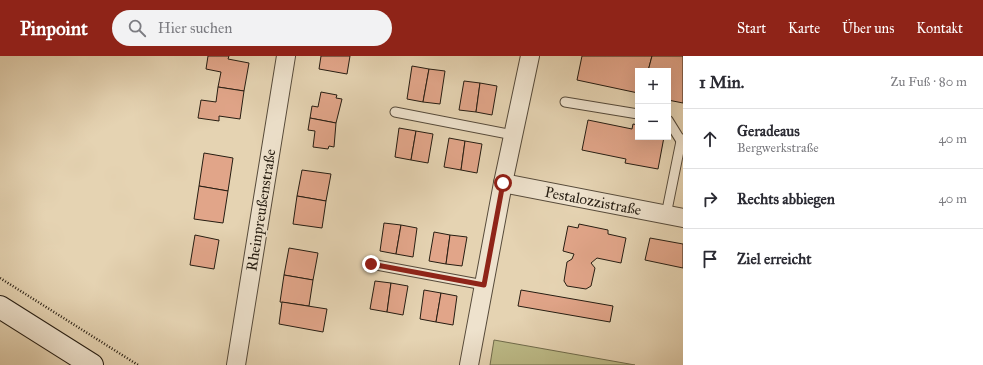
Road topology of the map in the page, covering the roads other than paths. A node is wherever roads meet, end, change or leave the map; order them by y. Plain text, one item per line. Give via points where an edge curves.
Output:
1 (286, 56) edge
2 (530, 56) edge
3 (565, 102) dead end
4 (395, 112) dead end
5 (635, 114) edge
6 (671, 124) edge
7 (513, 135) junction
8 (682, 140) edge
9 (503, 183) junction
10 (666, 215) junction
11 (683, 218) edge
12 (371, 264) dead end
13 (484, 285) junction
14 (0, 307) edge
15 (92, 365) edge
16 (236, 365) edge
17 (469, 365) edge

1 - 16 street, Rheinpreußenstraße
2 - 7 street
3 - 5 lane
4 - 7 lane
6 - 8 lane
7 - 9 street
8 - 10 lane
9 - 10 street, Pestalozzistraße
9 - 13 street
10 - 11 street, Pestalozzistraße
12 - 13 lane
13 - 17 street
14 - 15 main road

